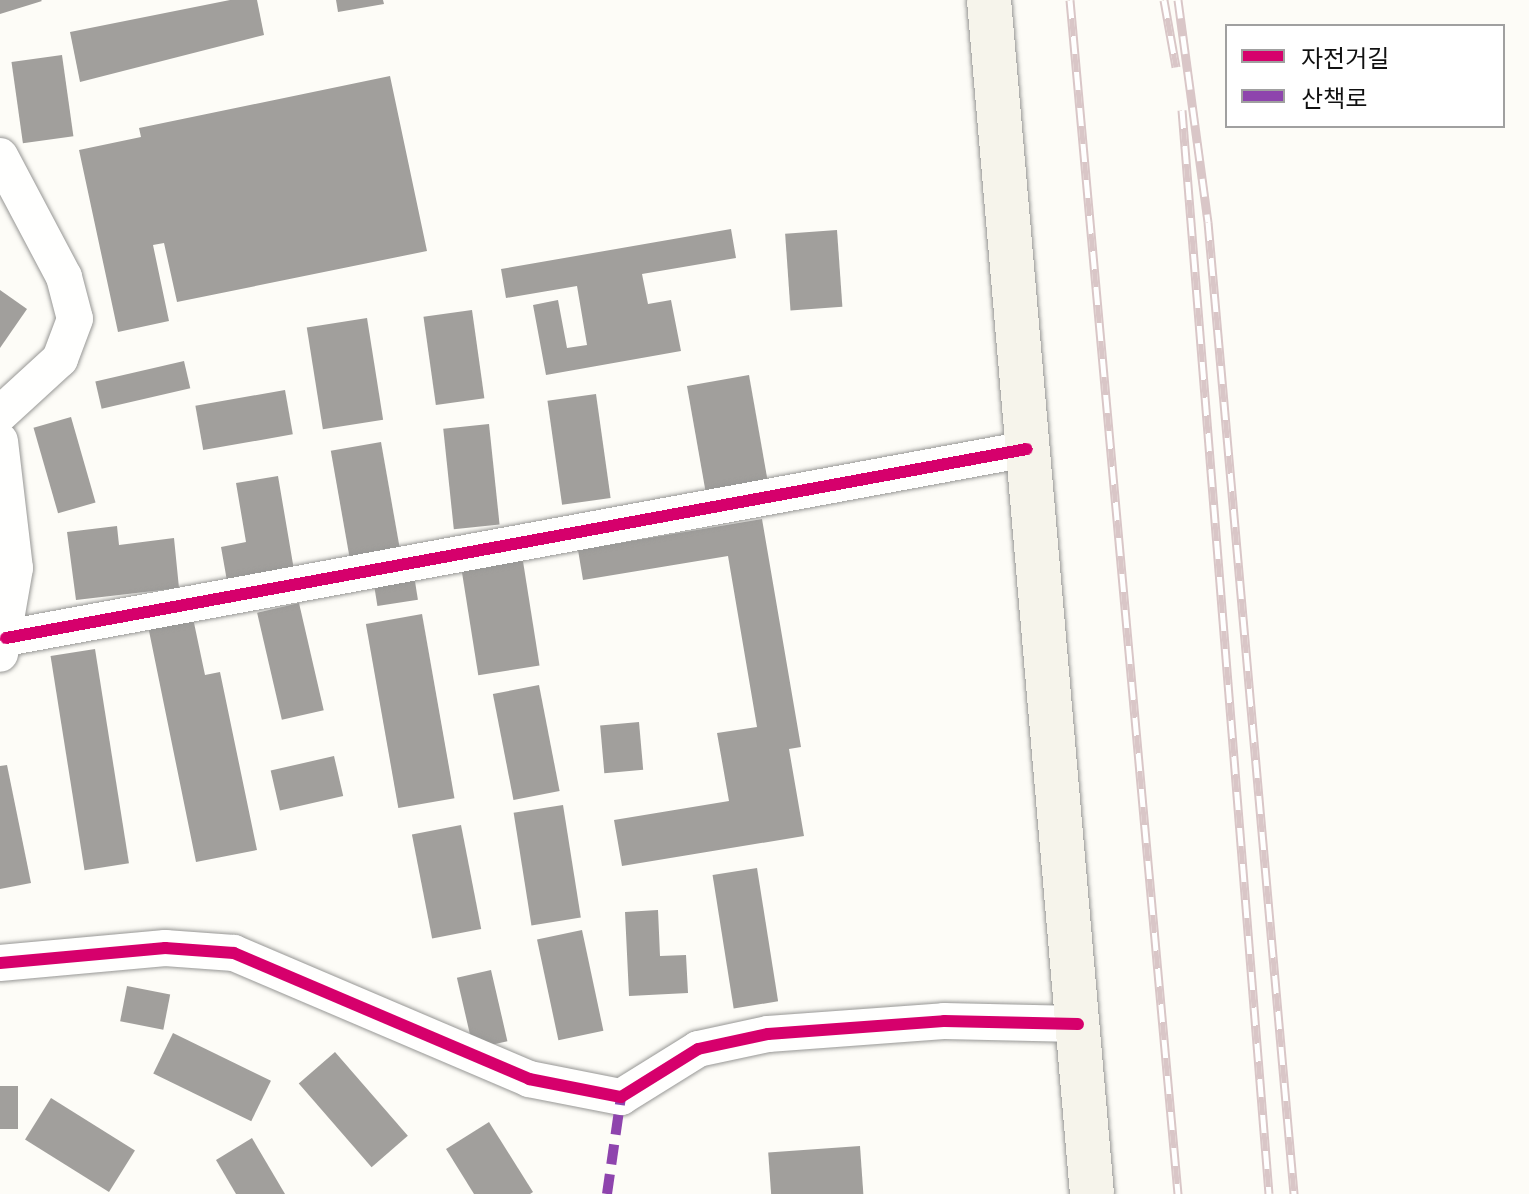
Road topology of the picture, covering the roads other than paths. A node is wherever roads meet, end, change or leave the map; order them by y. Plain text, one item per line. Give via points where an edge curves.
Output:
1 (989, 0) edge
2 (0, 156) edge
3 (0, 414) edge
4 (0, 441) edge
5 (1027, 449) junction
6 (4, 599) edge
7 (3, 646) edge
8 (0, 963) edge
9 (1078, 1024) junction
10 (1092, 1194) edge

1 - 5 main road
2 - 3 street via 64,277 75,319 60,359
4 - 6 street via 15,568
5 - 7 street
5 - 9 main road
6 - 7 street
8 - 9 street via 165,948 234,953 529,1079 621,1097 698,1049 768,1034 944,1021
9 - 10 main road

